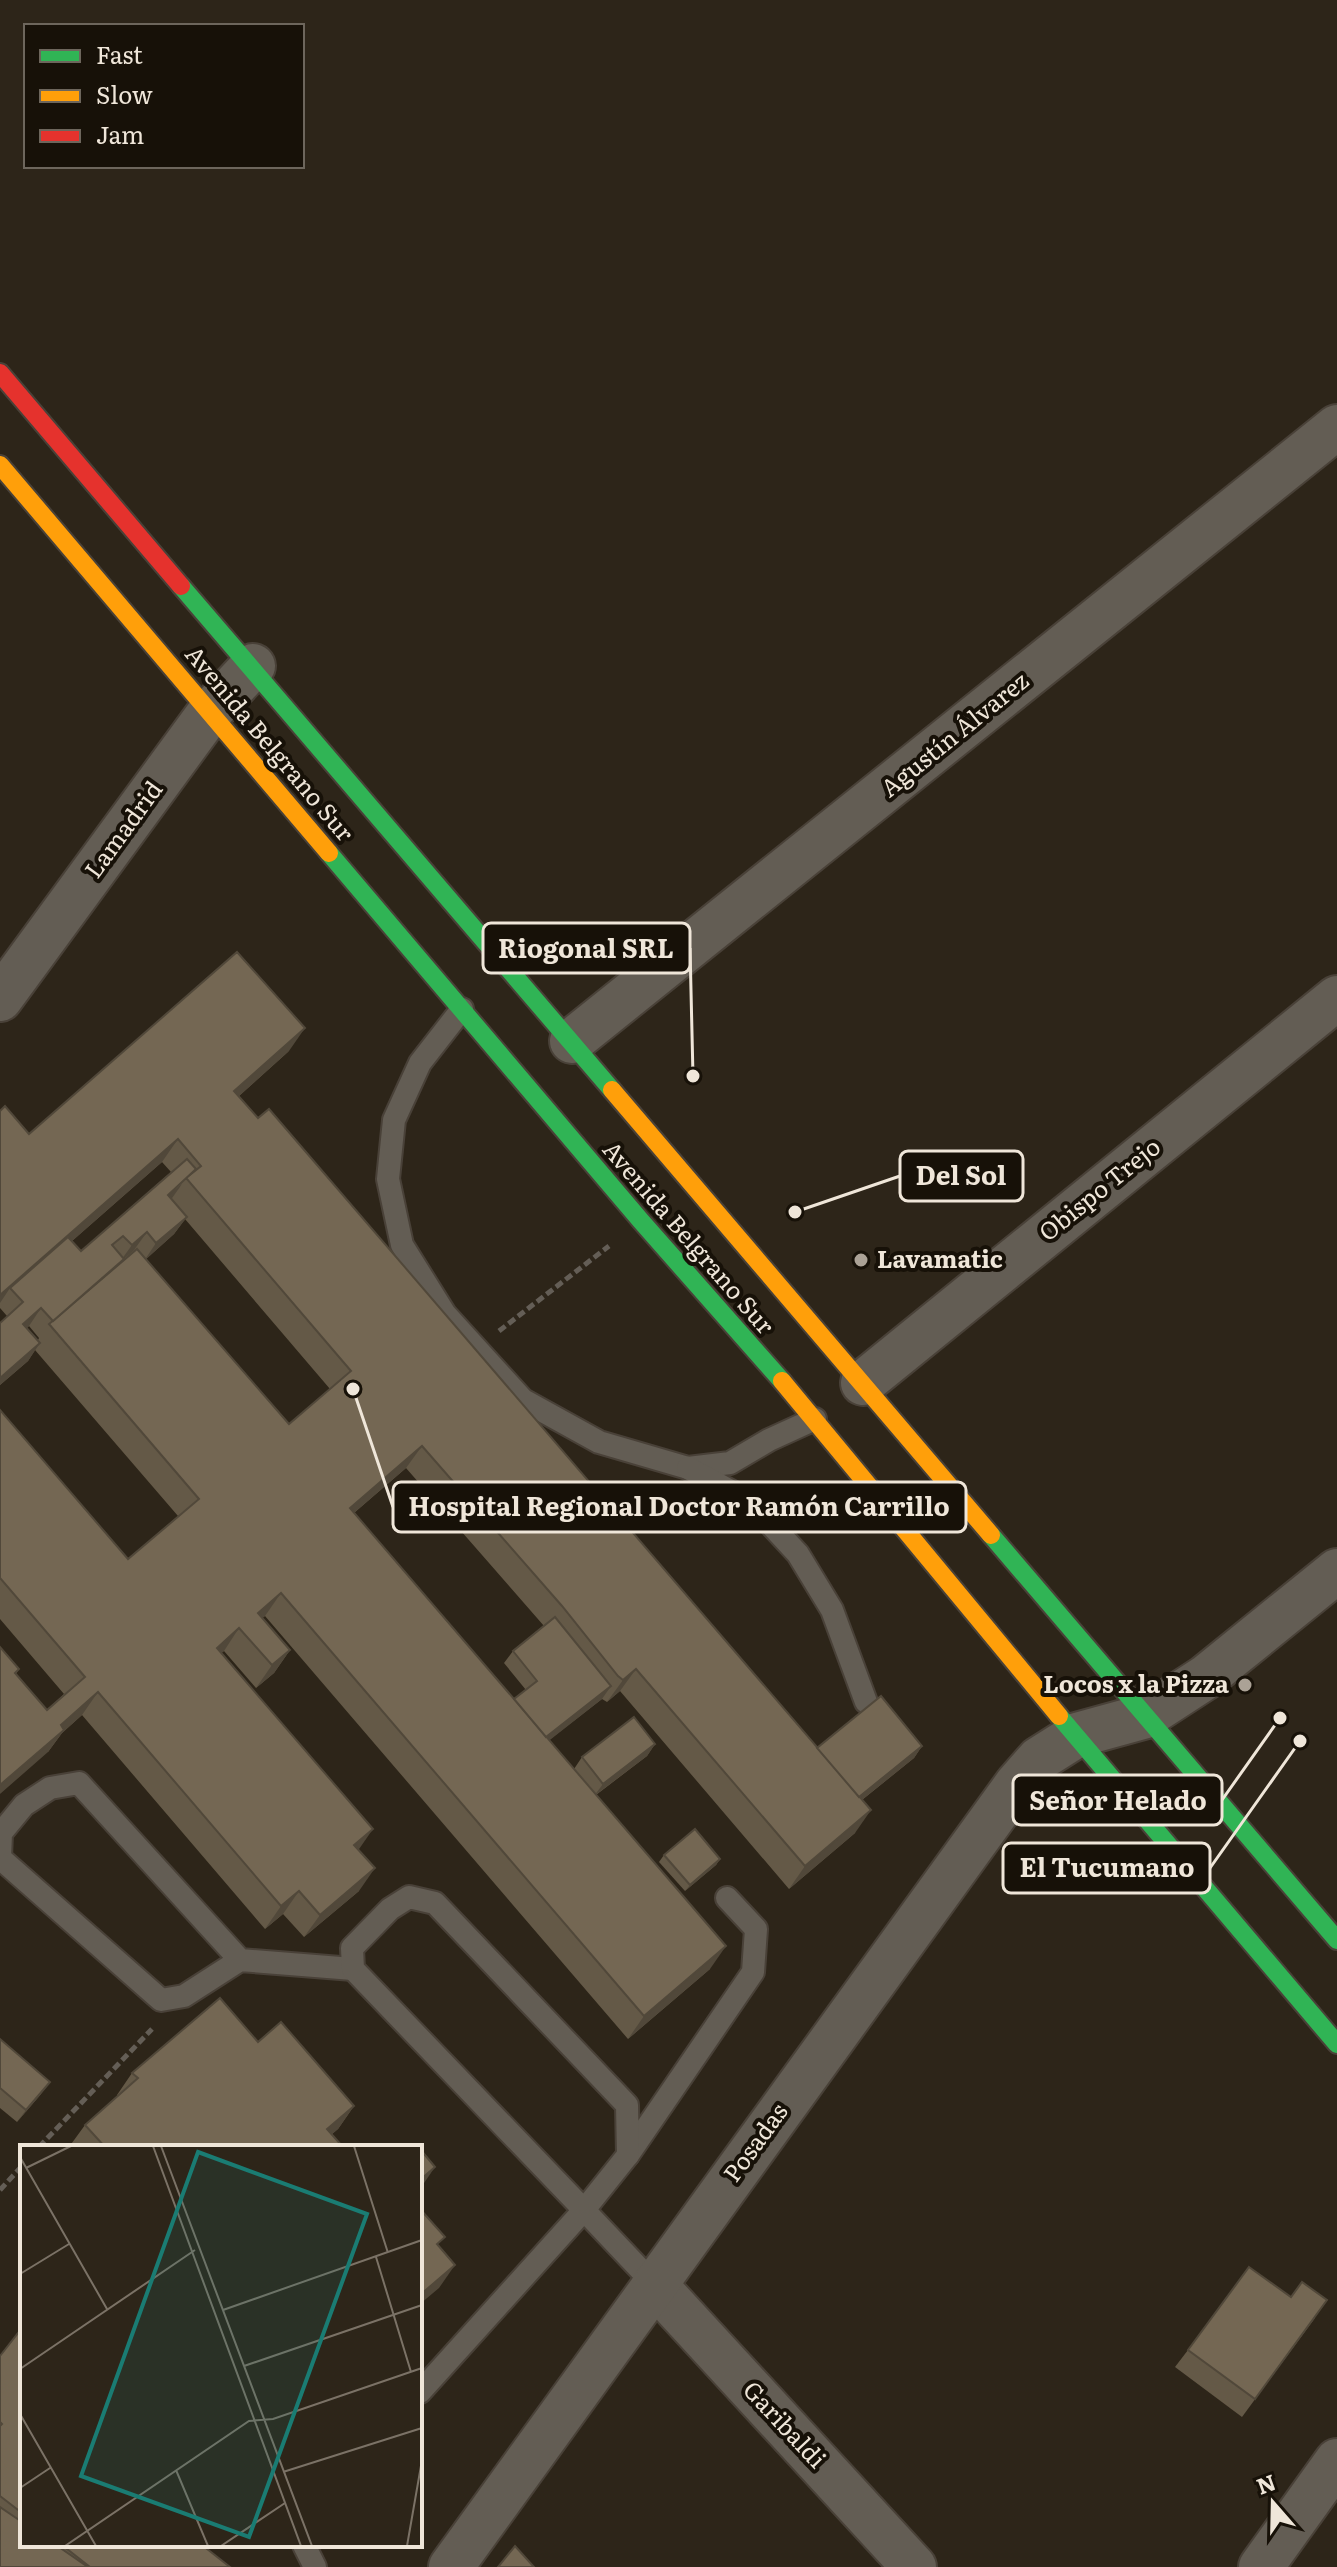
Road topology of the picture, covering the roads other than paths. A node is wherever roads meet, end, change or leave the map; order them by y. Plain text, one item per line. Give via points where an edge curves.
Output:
1 (0, 373) edge
2 (1337, 427) edge
3 (0, 465) edge
4 (253, 666) junction
5 (210, 712) junction
6 (1337, 998) edge
7 (0, 999) edge
8 (462, 1009) junction
9 (572, 1041) junction
10 (863, 1383) junction
11 (815, 1419) junction
12 (688, 1468) junction
13 (1337, 1571) edge
14 (866, 1702) dead end
15 (1146, 1716) junction
16 (1077, 1735) junction
17 (727, 1898) dead end
18 (1337, 1940) edge
19 (240, 1960) junction
20 (353, 1969) junction
21 (1337, 2044) edge
22 (628, 2155) junction
23 (584, 2210) junction
24 (654, 2284) junction
25 (422, 2390) edge
26 (1337, 2461) edge
27 (305, 2547) edge
28 (315, 2567) edge
29 (451, 2567) edge
30 (914, 2567) edge
31 (1261, 2567) edge

1 - 4 highway, Avenida Belgrano Sur
2 - 9 street, Agustín Álvarez
3 - 5 highway, Avenida Belgrano Sur
4 - 5 street, Lamadrid
4 - 9 highway, Avenida Belgrano Sur
5 - 7 street, Lamadrid
5 - 8 highway, Avenida Belgrano Sur
6 - 10 street, Obispo Trejo
8 - 11 highway, Avenida Belgrano Sur
8 - 12 lane via 420,1063 394,1120 388,1179 402,1245 445,1314 523,1400 599,1442
9 - 10 highway, Avenida Belgrano Sur
10 - 15 highway, Avenida Belgrano Sur
11 - 12 lane via 730,1463
11 - 16 highway, Avenida Belgrano Sur
12 - 14 lane via 749,1501 798,1554 832,1610
13 - 15 street, Posadas via 1206,1677
15 - 16 street, Posadas
15 - 18 highway, Avenida Belgrano Sur
16 - 21 highway, Avenida Belgrano Sur
16 - 24 street, Posadas via 1039,1759 1017,1784
17 - 22 lane via 756,1929 753,1972
19 - 19 lane via 184,1996 161,2000 0,1858 1,1833 24,1805 50,1788 79,1783
19 - 20 lane
20 - 22 lane via 352,1948 390,1909 409,1897 435,1903 627,2105
20 - 23 lane
22 - 23 lane
23 - 24 lane
23 - 25 lane
24 - 29 street, Posadas
24 - 30 street, Garibaldi
26 - 31 street
27 - 28 lane

